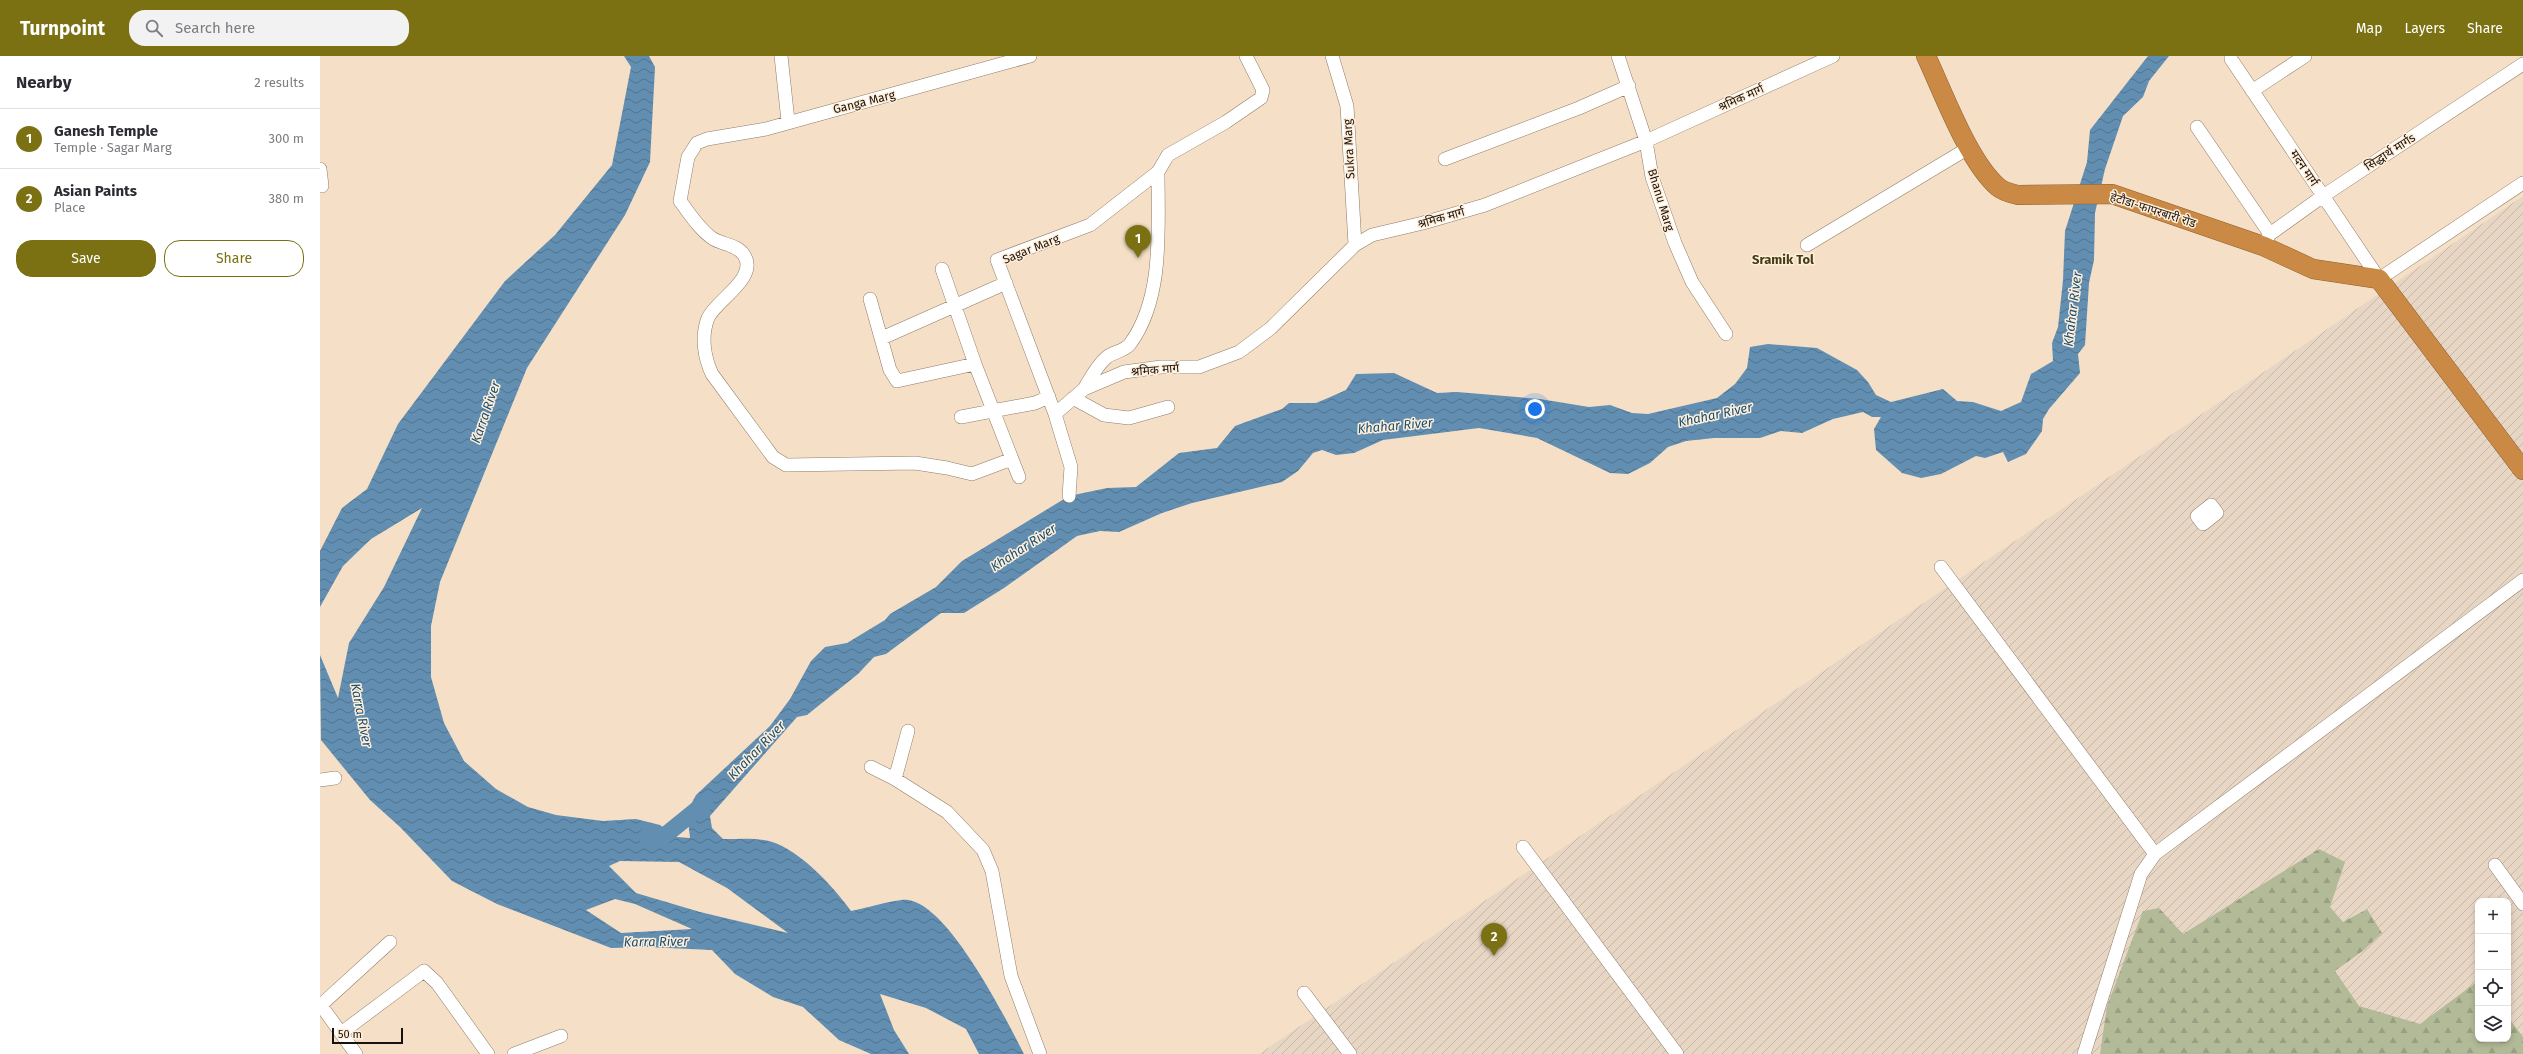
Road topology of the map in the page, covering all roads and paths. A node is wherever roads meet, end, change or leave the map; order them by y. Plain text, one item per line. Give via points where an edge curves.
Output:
1 (781, 56) edge
2 (1030, 56) edge
3 (1246, 56) edge
4 (1332, 56) edge
5 (1618, 56) edge
6 (1833, 56) edge
7 (1926, 56) edge
8 (2231, 56) edge
9 (2304, 56) edge
10 (2523, 64) edge
11 (1629, 86) junction
12 (2252, 91) junction
13 (788, 121) junction
14 (2197, 127) dead end
15 (1646, 141) junction
16 (1970, 147) junction
17 (1445, 159) dead end
18 (320, 169) edge
19 (1158, 172) junction
20 (2523, 183) edge
21 (320, 186) edge
22 (2323, 196) junction
23 (2266, 240) junction
24 (1355, 245) junction
25 (1807, 245) dead end
26 (942, 269) dead end
27 (2379, 279) junction
28 (1006, 283) junction
29 (870, 299) dead end
30 (954, 305) junction
31 (1726, 334) dead end
32 (882, 338) junction
33 (975, 364) junction
34 (1084, 390) junction
35 (1049, 397) junction
36 (1073, 398) junction
37 (1168, 407) dead end
38 (994, 411) junction
39 (1055, 414) junction
40 (960, 417) dead end
41 (1012, 459) junction
42 (2523, 470) edge
43 (1019, 477) dead end
44 (1069, 496) dead end
45 (1941, 566) dead end
46 (2523, 580) edge
47 (908, 731) dead end
48 (871, 767) dead end
49 (335, 778) dead end
50 (895, 779) junction
51 (320, 780) edge
52 (1522, 847) dead end
53 (2155, 854) junction
54 (2494, 865) dead end
55 (2523, 904) edge
56 (390, 942) dead end
57 (1304, 993) dead end
58 (320, 1004) edge
59 (341, 1033) junction
60 (561, 1036) dead end
61 (356, 1054) edge
62 (488, 1054) edge
63 (514, 1054) edge
64 (1040, 1054) edge
65 (1350, 1054) edge
66 (1677, 1054) edge
67 (2084, 1054) edge

1 - 13 street
2 - 13 street, Ganga Marg
3 - 19 street via 1263,90 1261,98 1226,122 1168,155
4 - 24 street, Sukra Marg via 1347,106
5 - 11 street, Bhanu Marg
6 - 15 street, श्रमिक मार्ग
7 - 16 highway, हेटौडा-फापरबारी रोड
8 - 12 street, मदन मार्ग
9 - 12 street
10 - 22 street, सिद्धार्थ मार्गs
11 - 15 street, Bhanu Marg
11 - 17 street via 1579,108
12 - 22 street, मदन मार्ग
13 - 41 street, Ganga Marg via 766,129 707,139 697,143 688,157 680,201 713,239 739,250 745,256 747,267 743,279 709,316 704,336 706,362 773,457 786,465 915,463 972,474
14 - 23 street
15 - 24 street, श्रमिक मार्ग via 1485,205 1372,235
15 - 31 street, Bhanu Marg via 1652,177 1675,243 1692,282
16 - 23 highway, हेटौडा-फापरबारी रोड via 1984,170 2005,192 2018,195 2112,194
16 - 25 street
18 - 21 street
19 - 28 street, Sagar Marg via 1090,224 998,260
19 - 34 street via 1154,289 1149,311 1129,346 1107,357
20 - 27 street
22 - 23 street, सिद्धार्थ मार्गs
22 - 27 street, मदन मार्ग
23 - 27 highway, हेटौडा-फापरबारी रोड via 2313,269
24 - 34 street, श्रमिक मार्ग via 1271,328 1240,352 1199,367 1161,367 1124,372
26 - 30 street
27 - 42 highway
28 - 30 street
28 - 35 street, Sagar Marg
29 - 32 street
30 - 32 street
30 - 33 street
32 - 33 street via 890,370 897,381
33 - 38 street
34 - 36 street, श्रमिक मार्ग
35 - 38 street via 1034,403
35 - 39 street, Sagar Marg
36 - 37 street via 1104,415 1130,418
36 - 39 street, श्रमिक मार्ग
38 - 40 street
38 - 41 street
39 - 44 street, Sagar Marg via 1071,467
41 - 43 street
45 - 53 street
46 - 53 street
47 - 50 street
48 - 50 street
49 - 51 street
50 - 64 street via 947,812 982,850 992,872 1011,976
52 - 66 street
53 - 67 street via 2141,874
54 - 55 street
56 - 58 street
57 - 65 street
58 - 59 street
59 - 61 street
59 - 62 street via 424,971 437,983
60 - 63 street

